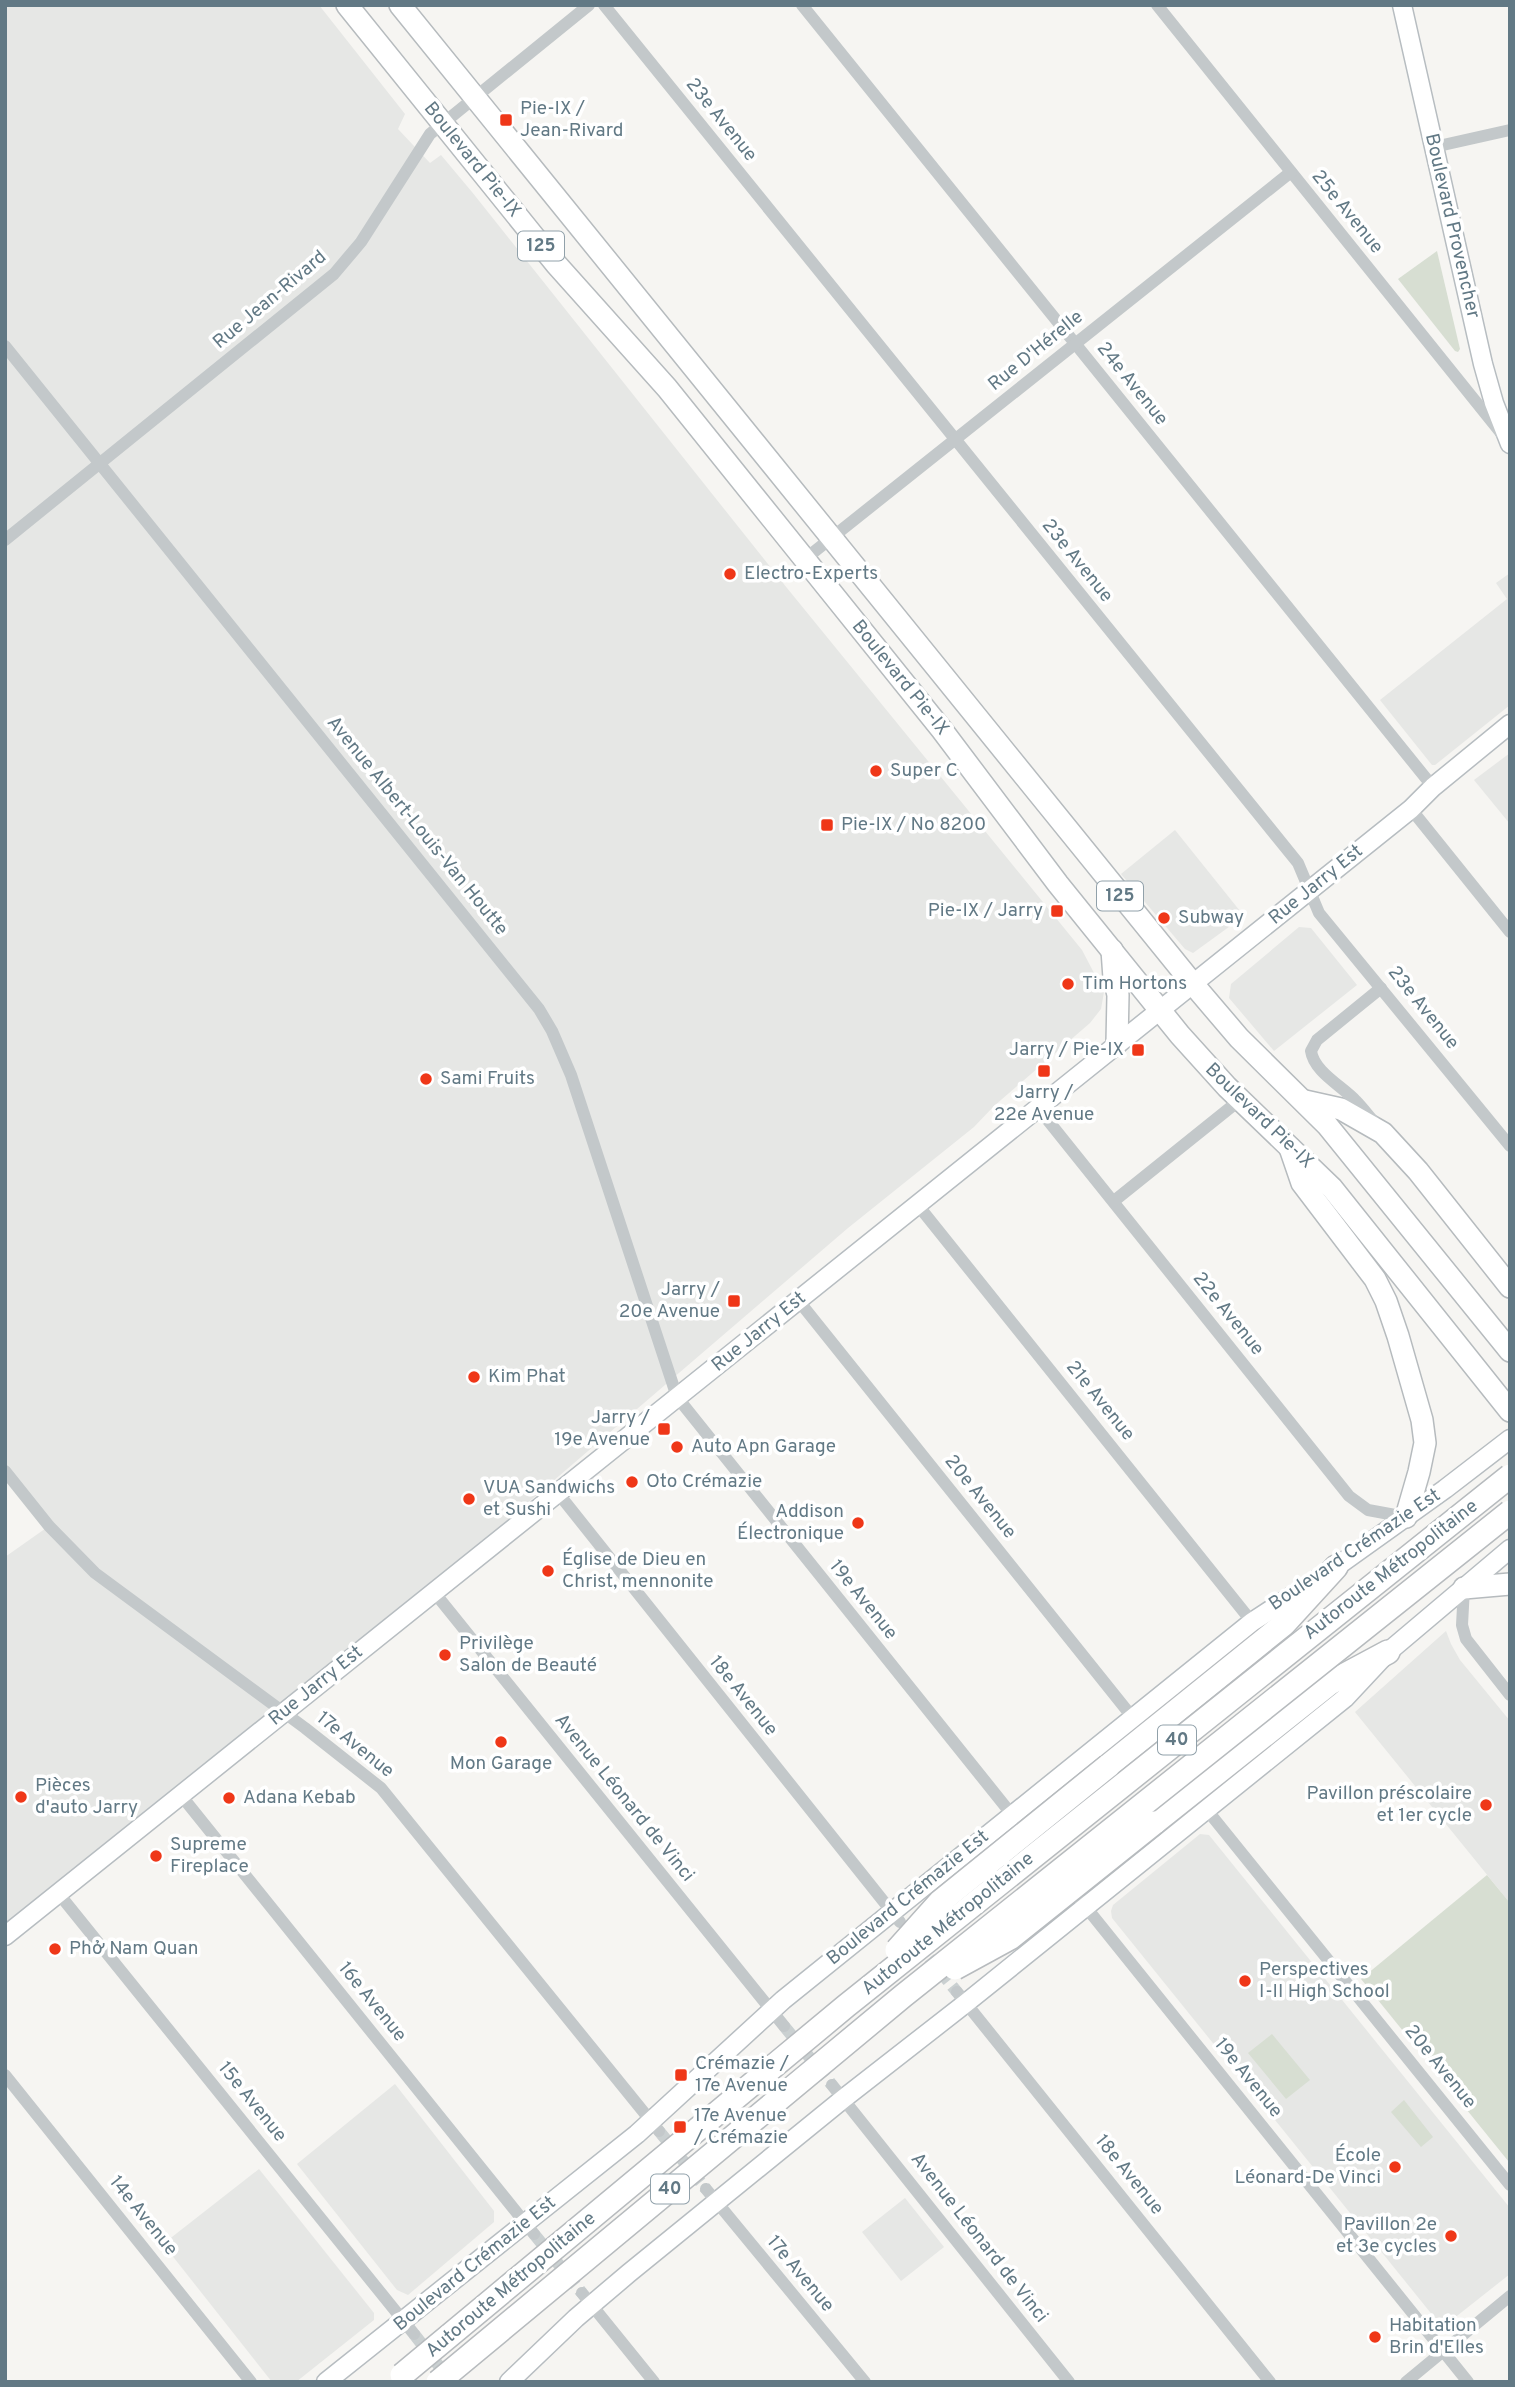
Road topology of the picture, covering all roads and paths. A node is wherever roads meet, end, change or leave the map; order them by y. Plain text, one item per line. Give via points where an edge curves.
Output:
1 (347, 5) edge
2 (400, 5) edge
3 (589, 5) edge
4 (604, 5) edge
5 (802, 5) edge
6 (1157, 5) edge
7 (1402, 5) edge
8 (475, 98) junction
9 (442, 123) junction
10 (1510, 130) edge
11 (1434, 147) junction
12 (1291, 172) junction
13 (1075, 345) junction
14 (5, 346) edge
15 (955, 440) junction
16 (1509, 443) edge
17 (99, 464) junction
18 (831, 539) junction
19 (5, 540) edge
20 (805, 559) junction
21 (1510, 724) edge
22 (1433, 787) junction
23 (1411, 809) junction
24 (1308, 890) junction
25 (1510, 932) edge
26 (1112, 950) junction
27 (1193, 984) junction
28 (1381, 988) junction
29 (1160, 1009) junction
30 (1117, 1043) junction
31 (1241, 1099) junction
32 (1305, 1101) junction
33 (1038, 1108) junction
34 (1384, 1133) junction
35 (1289, 1146) junction
36 (1510, 1146) edge
37 (1114, 1201) junction
38 (917, 1204) junction
39 (1510, 1287) edge
40 (798, 1300) junction
41 (1510, 1351) edge
42 (677, 1397) junction
43 (1510, 1411) edge
44 (1510, 1438) edge
45 (5, 1471) edge
46 (1510, 1476) edge
47 (558, 1493) junction
48 (1510, 1511) edge
49 (1406, 1517) junction
50 (1510, 1549) edge
51 (1336, 1567) junction
52 (1510, 1584) edge
53 (1464, 1588) junction
54 (434, 1592) junction
55 (1252, 1622) junction
56 (1388, 1652) junction
57 (1510, 1695) edge
58 (284, 1712) junction
59 (1133, 1718) junction
60 (180, 1794) junction
61 (1207, 1810) junction
62 (1016, 1820) junction
63 (59, 1894) junction
64 (1081, 1902) junction
65 (896, 1917) junction
66 (5, 1936) edge
67 (903, 1996) junction
68 (962, 1998) junction
69 (846, 2006) junction
70 (772, 2010) junction
71 (784, 2026) tunnel mouth
72 (5, 2075) edge
73 (838, 2092) junction
74 (654, 2126) junction
75 (1510, 2185) edge
76 (711, 2196) junction
77 (530, 2229) junction
78 (1510, 2296) edge
79 (586, 2299) junction
80 (409, 2328) junction
81 (1443, 2351) junction
82 (396, 2380) edge
83 (251, 2382) edge
84 (326, 2382) edge
85 (438, 2382) edge
86 (509, 2382) edge
87 (654, 2382) edge
88 (865, 2382) edge
89 (1069, 2382) edge
90 (1270, 2382) edge
91 (1406, 2382) edge
92 (1468, 2382) edge

1 - 9 main road, Boulevard Pie-IX / 125
2 - 8 main road, Boulevard Pie-IX / 125
3 - 8 street, Rue Jean-Rivard
4 - 15 street, 23e Avenue
5 - 13 street, 24e Avenue
6 - 12 street, 25e Avenue
7 - 11 main road, Boulevard Provencher
8 - 9 street, Rue Jean-Rivard
8 - 18 main road, Boulevard Pie-IX / 125
9 - 17 street, Rue Jean-Rivard via 426,139 343,265
9 - 20 main road, Boulevard Pie-IX / 125
10 - 11 street
11 - 16 main road, Boulevard Provencher via 1483,364
12 - 13 street, Rue D'Hérelle
12 - 16 street, 25e Avenue
13 - 15 street, Rue D'Hérelle
13 - 22 street, 24e Avenue
14 - 17 street, Avenue Albert-Louis-Van Houtte
15 - 18 street, Rue D'Hérelle
15 - 24 street, 23e Avenue via 1298,863
17 - 19 street, Rue Jean-Rivard
17 - 42 street, Avenue Albert-Louis-Van Houtte via 545,1020 571,1075
18 - 20 street, Rue D'Hérelle
18 - 27 main road, Boulevard Pie-IX / 125
20 - 26 main road, Boulevard Pie-IX / 125
21 - 22 main road, Rue Jarry Est
22 - 23 main road, Rue Jarry Est
23 - 24 main road, Rue Jarry Est
23 - 25 street
24 - 27 main road, Rue Jarry Est
24 - 28 street, 23e Avenue via 1319,913
26 - 29 main road, Boulevard Pie-IX / 125
26 - 30 main road via 1118,995
27 - 29 main road, Rue Jarry Est
27 - 32 main road, Boulevard Pie-IX / 125 via 1239,1038
28 - 34 street via 1317,1040 1311,1051 1320,1068
28 - 36 street, 23e Avenue
29 - 30 main road, Rue Jarry Est
29 - 31 main road, Boulevard Pie-IX / 125
30 - 33 main road, Rue Jarry Est
31 - 35 main road, Boulevard Pie-IX / 125
31 - 37 street
32 - 34 main road via 1341,1109
32 - 41 main road, Boulevard Pie-IX / 125
33 - 37 street, 22e Avenue
33 - 38 main road, Rue Jarry Est
34 - 39 main road
35 - 43 main road, Boulevard Pie-IX / 125 via 1364,1225
35 - 49 main road via 1302,1183 1375,1279 1398,1336 1424,1431 1422,1458
37 - 49 street, 22e Avenue via 1349,1496 1368,1510
38 - 40 main road, Rue Jarry Est
38 - 55 street, 21e Avenue
40 - 42 main road, Rue Jarry Est
40 - 59 street, 20e Avenue
42 - 47 main road, Rue Jarry Est
42 - 62 street, 19e Avenue
44 - 49 main road, Boulevard Crémazie Est
45 - 58 street, 17e Avenue via 95,1573
46 - 69 highway, Autoroute Métropolitaine / 40, bridge
47 - 54 main road, Rue Jarry Est
47 - 65 street, 18e Avenue
48 - 67 highway, Autoroute Métropolitaine / 40, bridge
49 - 51 main road, Boulevard Crémazie Est
50 - 53 main road
51 - 55 main road, Boulevard Crémazie Est
51 - 69 highway, bridge via 1284,1624 940,1902
52 - 53 main road
53 - 56 main road
53 - 57 street via 1466,1639
54 - 58 main road, Rue Jarry Est
54 - 70 street, Avenue Léonard de Vinci
55 - 59 main road, Boulevard Crémazie Est
56 - 61 main road via 1345,1698
56 - 67 highway, bridge via 1330,1683 1010,1938
58 - 60 main road, Rue Jarry Est
58 - 74 street, 17e Avenue via 381,1788
59 - 62 main road, Boulevard Crémazie Est
60 - 63 main road, Rue Jarry Est
60 - 77 street, 16e Avenue
61 - 64 main road
61 - 75 street, 20e Avenue
62 - 65 main road, Boulevard Crémazie Est
63 - 66 main road, Rue Jarry Est
63 - 80 street, 15e Avenue
64 - 68 main road
64 - 81 street, 19e Avenue
65 - 70 main road, Boulevard Crémazie Est
67 - 85 highway, Autoroute Métropolitaine / 40, bridge
68 - 73 main road
68 - 90 street, 18e Avenue
69 - 82 highway, Autoroute Métropolitaine / 40, bridge
70 - 71 street, Avenue Léonard de Vinci
70 - 74 main road, Boulevard Crémazie Est
72 - 83 street, 14e Avenue
73 - 76 main road
73 - 89 street, Avenue Léonard de Vinci
74 - 77 main road, Boulevard Crémazie Est
76 - 79 main road
76 - 88 street, 17e Avenue
77 - 80 main road, Boulevard Crémazie Est
78 - 81 street
79 - 86 main road
79 - 87 street
80 - 84 main road, Boulevard Crémazie Est
81 - 91 street
81 - 92 street, 19e Avenue

